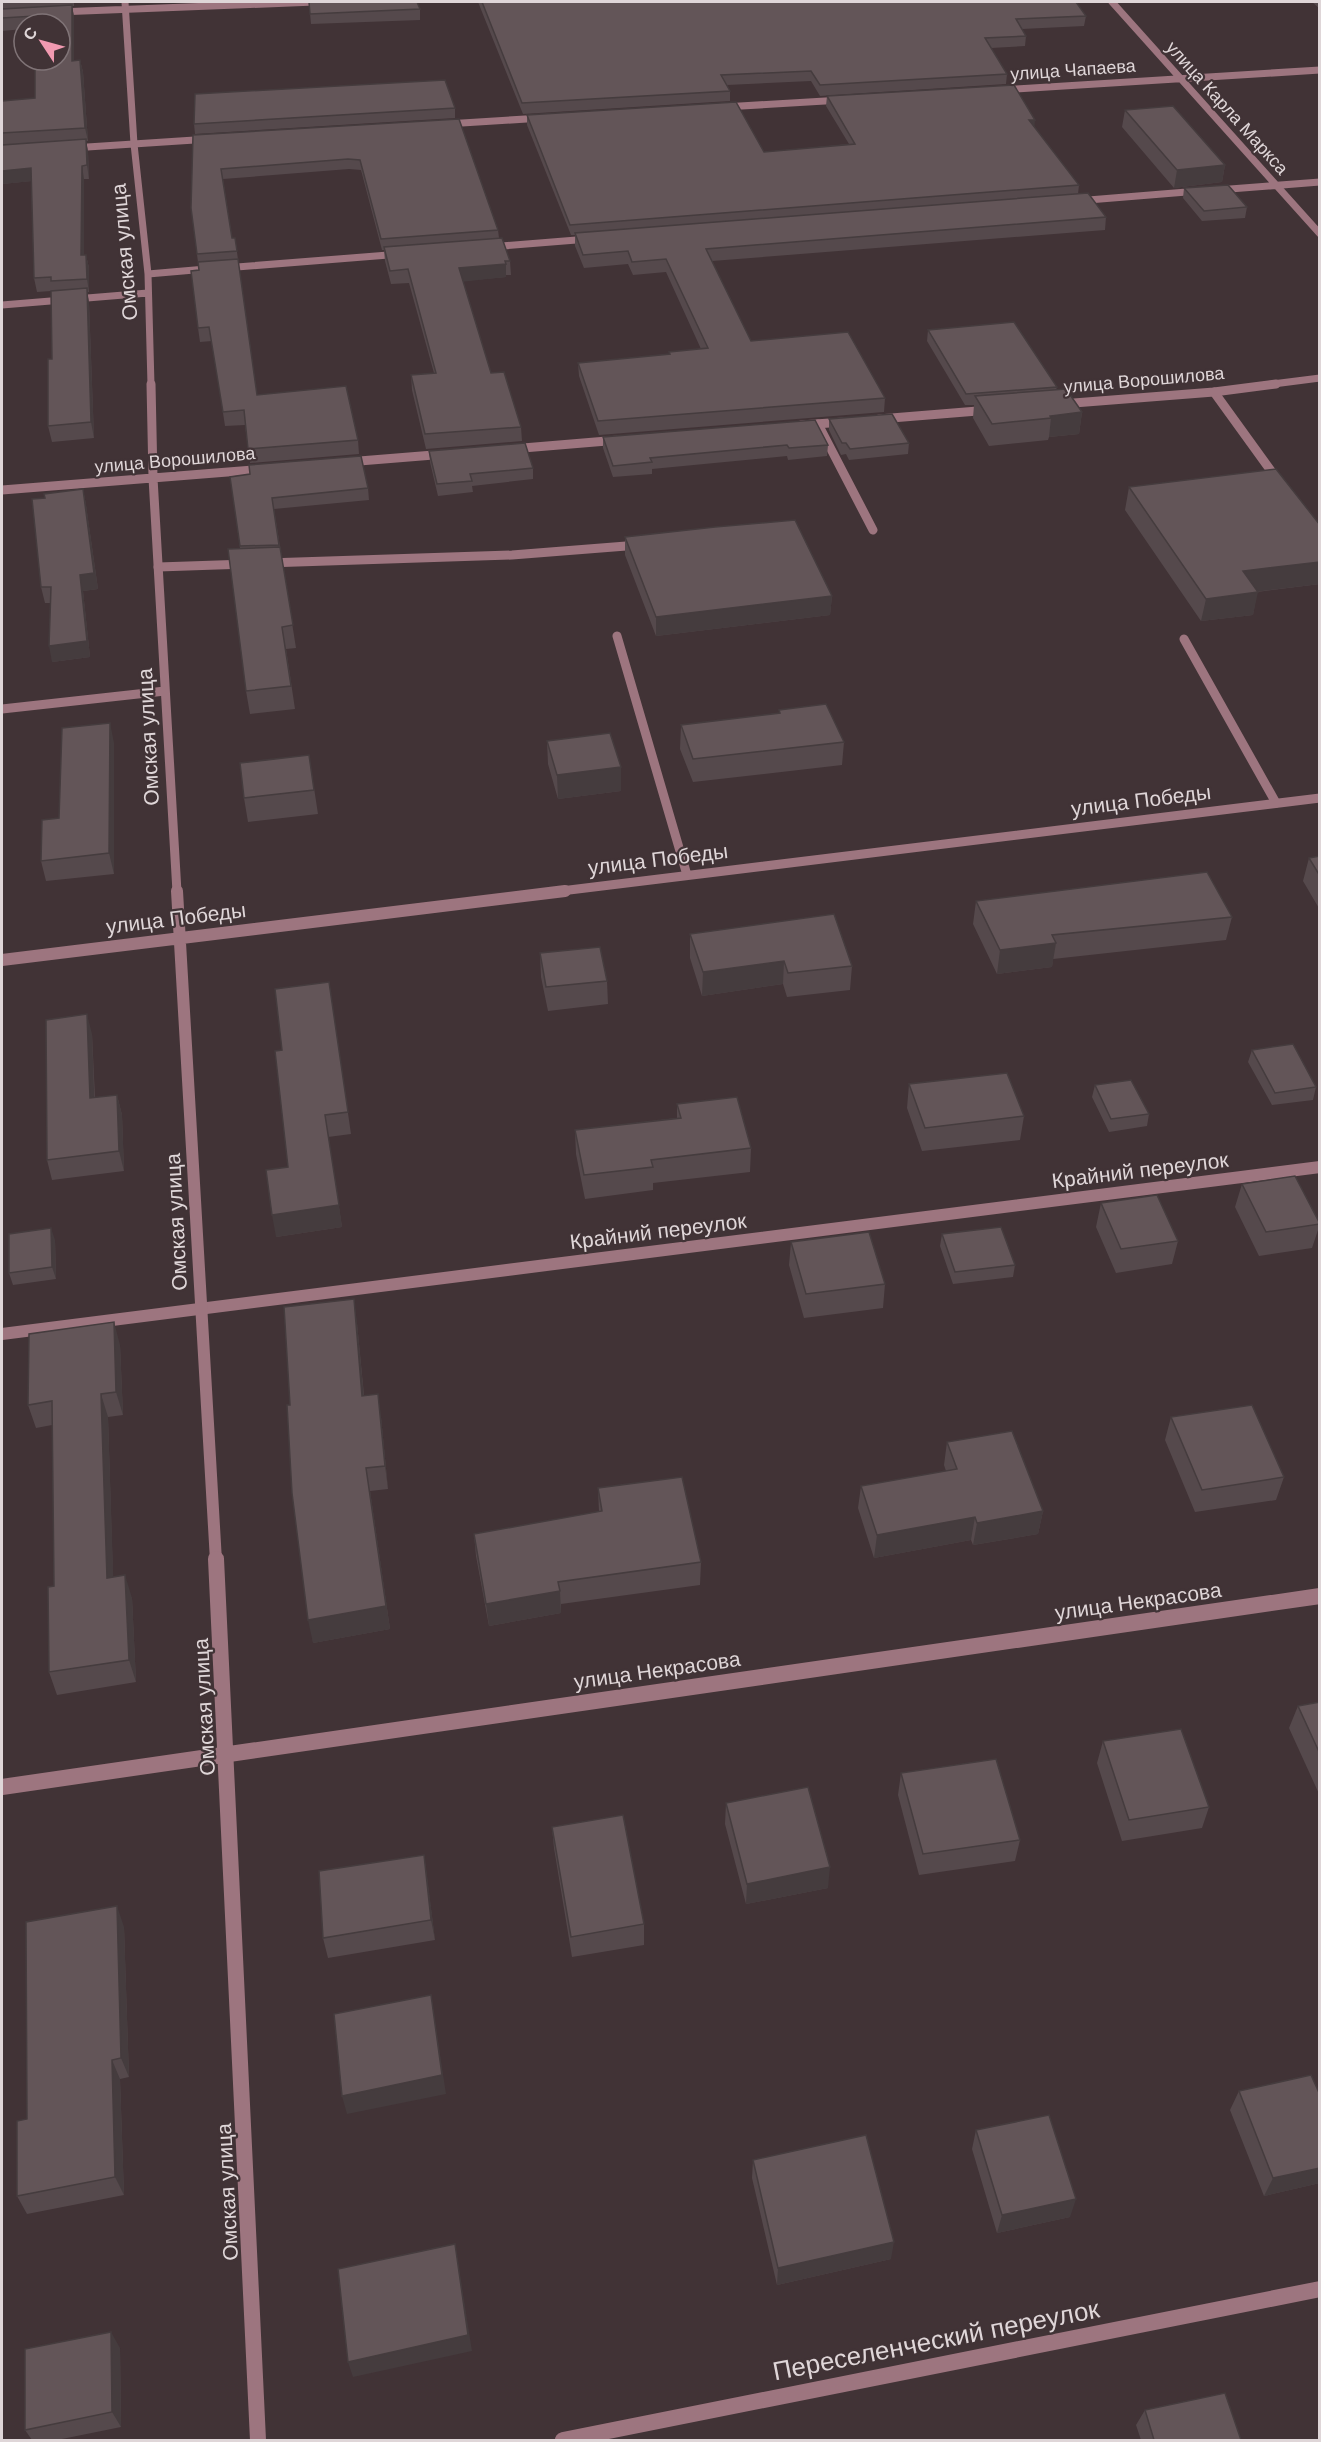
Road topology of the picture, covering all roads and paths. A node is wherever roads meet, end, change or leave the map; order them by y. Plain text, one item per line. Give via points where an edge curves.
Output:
1 (315, 2) edge
2 (1112, 2) edge
3 (126, 5) edge
4 (57, 12) edge
5 (1320, 70) edge
6 (1181, 78) junction
7 (990, 90) edge
8 (848, 99) edge
9 (717, 107) edge
10 (550, 118) edge
11 (443, 124) edge
12 (217, 139) edge
13 (134, 144) junction
14 (68, 148) edge
15 (1320, 182) edge
16 (1275, 185) junction
17 (1062, 202) edge
18 (1320, 234) edge
19 (599, 238) edge
20 (480, 248) edge
21 (409, 254) edge
22 (148, 274) junction
23 (148, 293) junction
24 (2, 305) edge
25 (1320, 378) edge
26 (1214, 392) junction
27 (1051, 405) edge
28 (1004, 409) edge
29 (864, 420) edge
30 (853, 421) edge
31 (818, 424) junction
32 (794, 426) edge
33 (628, 439) edge
34 (497, 450) edge
35 (462, 453) edge
36 (331, 464) edge
37 (272, 468) edge
38 (153, 478) junction
39 (2, 490) edge
40 (1287, 493) edge
41 (873, 530) dead end
42 (644, 544) edge
43 (158, 567) junction
44 (617, 636) dead end
45 (1184, 639) dead end
46 (165, 691) junction
47 (2, 709) edge
48 (1320, 798) edge
49 (1276, 803) junction
50 (687, 875) junction
51 (180, 937) junction
52 (2, 960) edge
53 (1320, 1167) edge
54 (201, 1309) junction
55 (2, 1334) edge
56 (1320, 1596) edge
57 (227, 1754) junction
58 (2, 1787) edge
59 (1320, 2289) edge
60 (258, 2440) edge
61 (563, 2440) edge

1 - 3 street
2 - 6 street, улица Карла Маркса
3 - 4 street
3 - 13 street, Омская улица
5 - 6 street, улица Чапаева
6 - 7 street, улица Чапаева
6 - 16 street, улица Карла Маркса
8 - 9 street
10 - 11 street
12 - 13 street
13 - 14 street
13 - 22 street, Омская улица
15 - 16 street
16 - 17 street
16 - 18 street, улица Карла Маркса
19 - 20 street
21 - 22 street
22 - 23 street, Омская улица
23 - 24 street
23 - 38 street, Омская улица
25 - 26 street, улица Ворошилова
26 - 27 street, улица Ворошилова
26 - 40 street
28 - 29 street
30 - 31 street
31 - 32 street
31 - 41 street
33 - 34 street
35 - 36 street
37 - 38 street, улица Ворошилова
38 - 39 street, улица Ворошилова
38 - 43 street, Омская улица
42 - 43 street via 512,555
43 - 46 street, Омская улица
44 - 50 street
45 - 49 street
46 - 47 street
46 - 51 street, Омская улица
48 - 49 street, улица Победы
49 - 50 street, улица Победы
50 - 51 street, улица Победы
51 - 52 street, улица Победы
51 - 54 street, Омская улица
53 - 54 street, Крайний переулок
54 - 55 street, Крайний переулок
54 - 57 street, Омская улица
56 - 57 street, улица Некрасова
57 - 58 street, улица Некрасова
57 - 60 street, Омская улица
59 - 61 street, Переселенческий переулок

